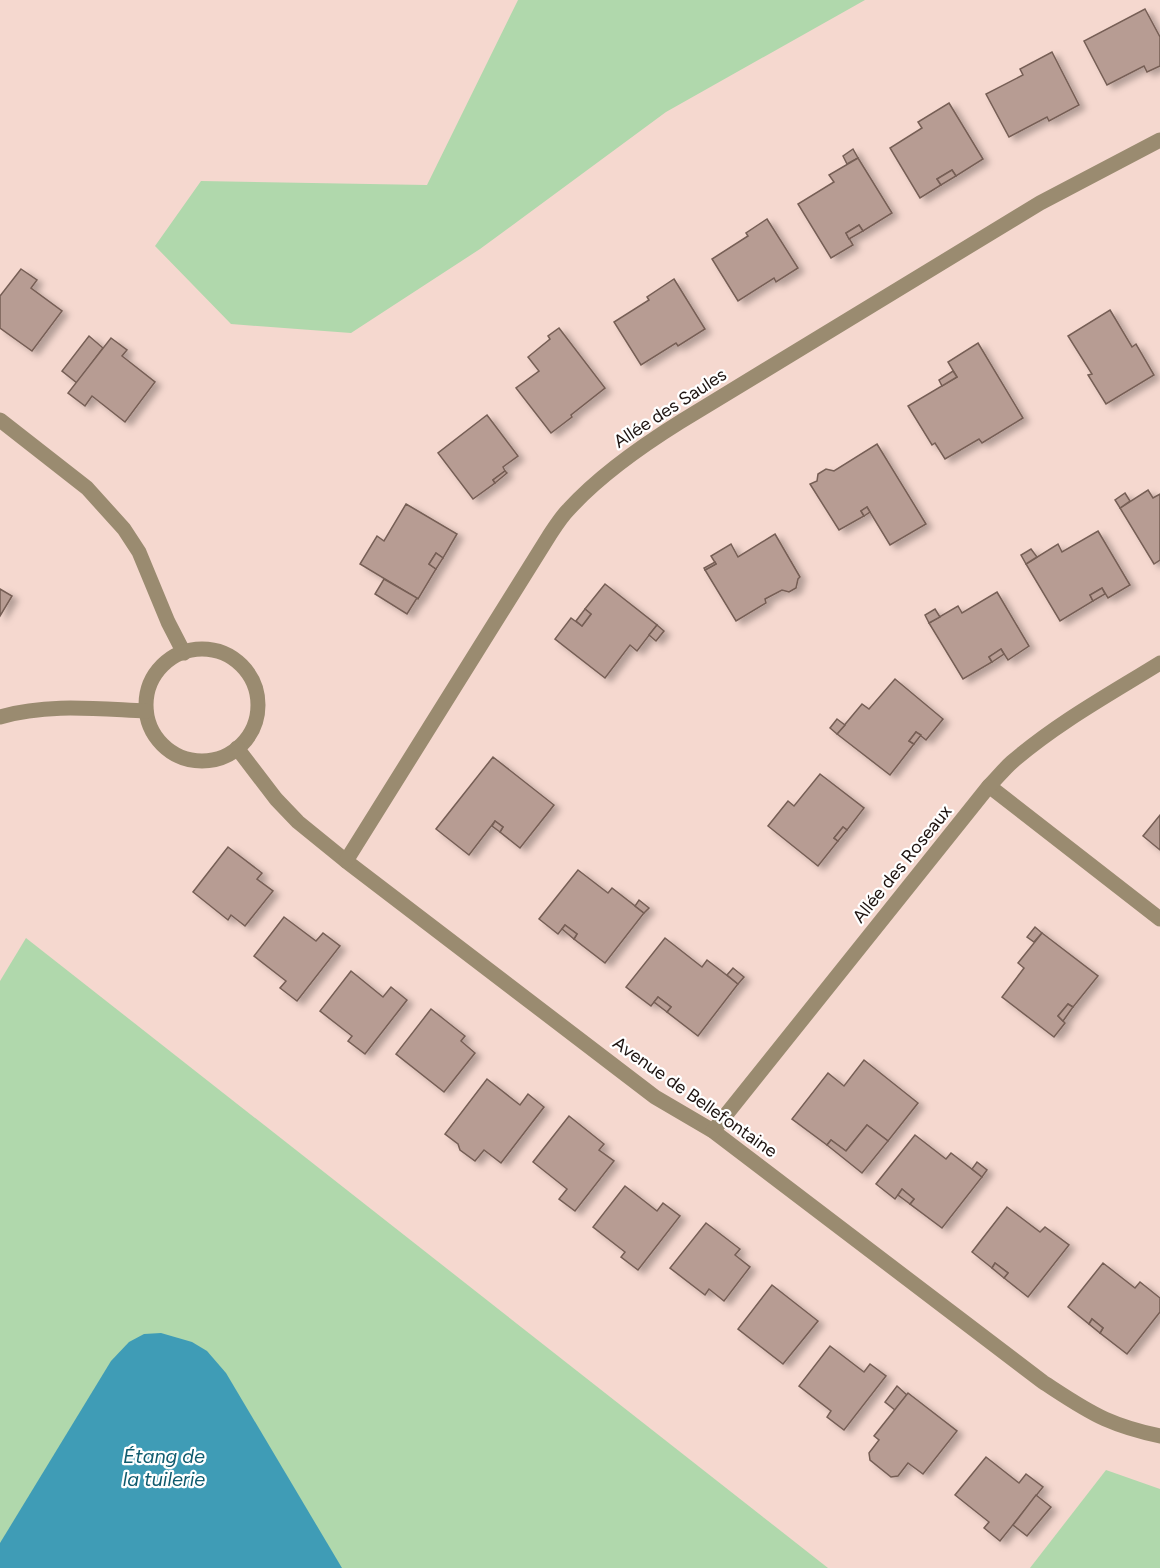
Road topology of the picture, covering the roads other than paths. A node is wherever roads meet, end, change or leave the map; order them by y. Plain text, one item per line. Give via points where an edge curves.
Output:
1 (1160, 140) edge
2 (0, 420) edge
3 (184, 653) junction
4 (1160, 663) edge
5 (146, 711) junction
6 (0, 717) edge
7 (237, 748) junction
8 (989, 786) junction
9 (346, 861) junction
10 (1160, 919) edge
11 (713, 1131) junction
12 (1160, 1436) edge

1 - 9 street, Allée des Saules via 1040,203 690,416 591,487 549,536
2 - 3 street via 87,488 124,529 139,552
3 - 5 street via 167,662 154,676 147,693
3 - 7 street via 202,649 221,652 250,676 257,713 248,737
4 - 8 street, Allée des Roseaux via 1034,744
5 - 6 street via 64,708
5 - 7 street via 158,740 184,759 208,761
7 - 9 street, Avenue de Bellefontaine via 298,822
8 - 10 street
8 - 11 street, Allée des Roseaux
9 - 11 street, Avenue de Bellefontaine via 655,1097
11 - 12 street, Avenue de Bellefontaine via 1043,1382 1104,1419

